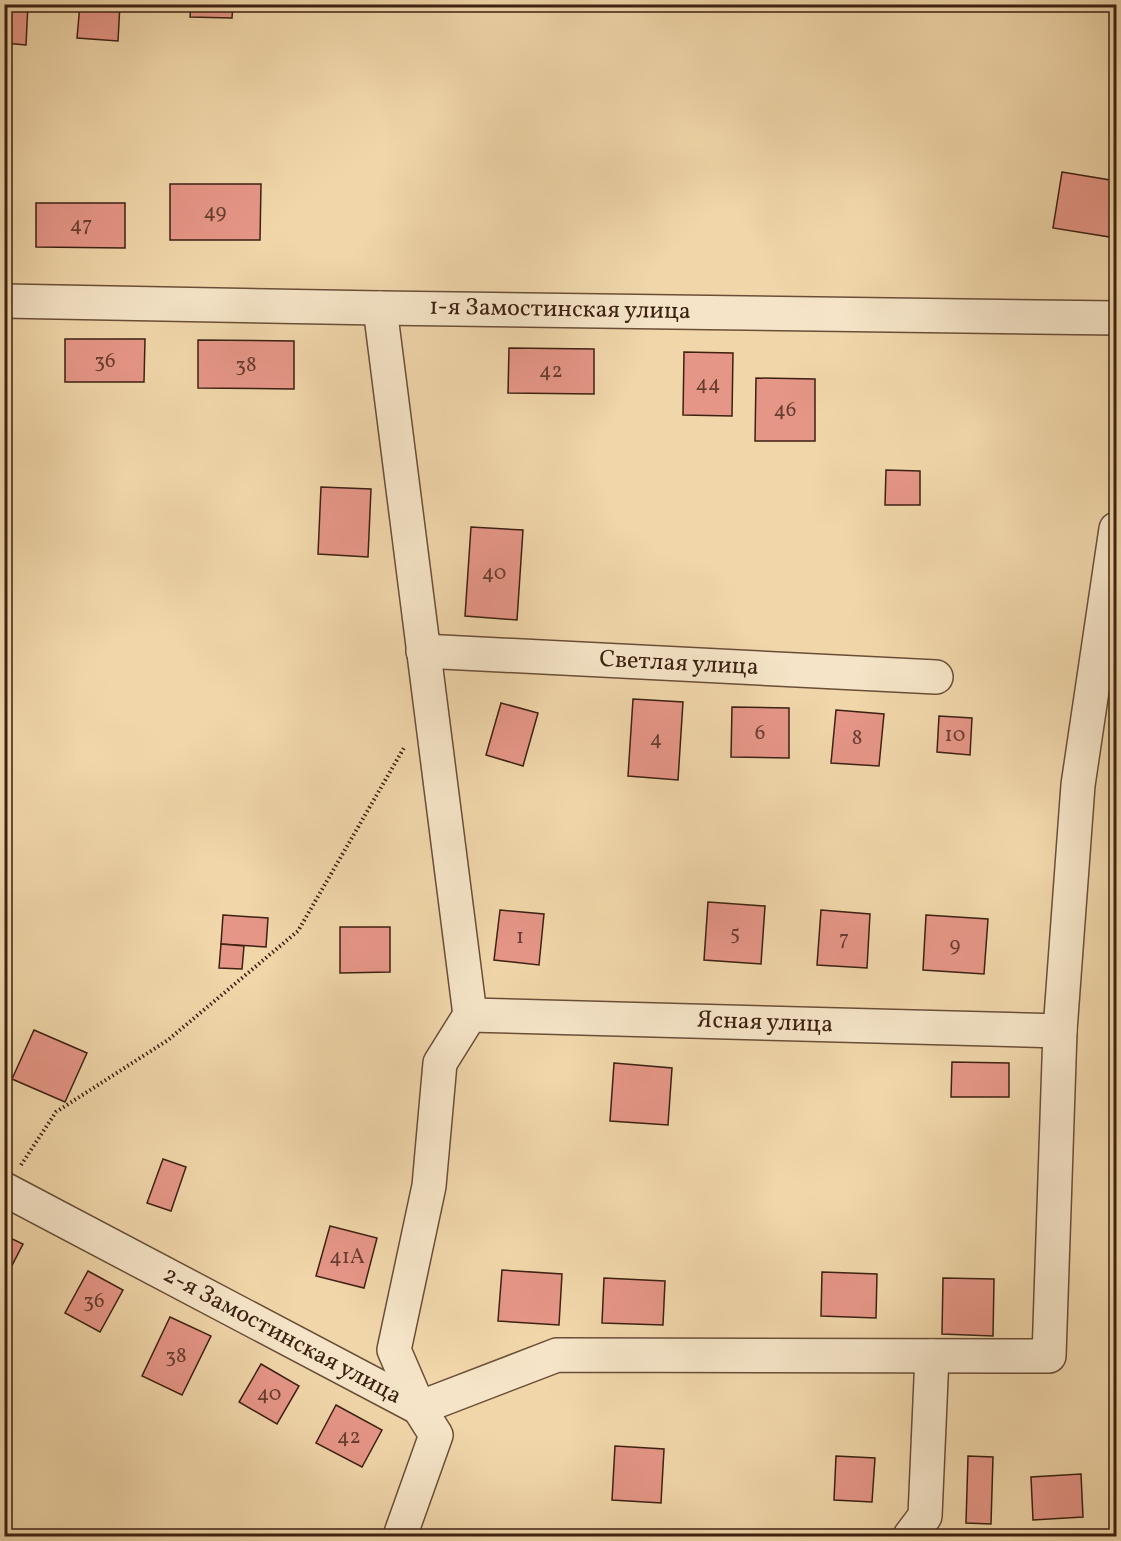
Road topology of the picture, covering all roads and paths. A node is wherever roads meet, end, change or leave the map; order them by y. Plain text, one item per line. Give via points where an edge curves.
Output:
1 (4, 301) edge
2 (380, 308) junction
3 (1116, 318) edge
4 (1116, 529) edge
5 (423, 651) junction
6 (936, 677) dead end
7 (407, 738) dead end
8 (470, 1015) junction
9 (1060, 1031) junction
10 (5, 1189) edge
11 (932, 1356) junction
12 (419, 1408) junction
13 (400, 1536) edge
14 (910, 1536) edge

1 - 2 street, 1-я Замостинская улица
2 - 3 street, 1-я Замостинская улица
2 - 5 street
4 - 9 street via 1078,785
5 - 6 street, Светлая улица
5 - 8 street
7 - 10 path via 405,749 298,931 168,1040 56,1112
8 - 9 street, Ясная улица
8 - 12 street, 2-я Замостинская улица via 440,1063 429,1186 394,1350
9 - 11 street via 1049,1356
10 - 12 street, 2-я Замостинская улица
11 - 12 street via 557,1355
11 - 14 street via 925,1516
12 - 13 street via 436,1435

